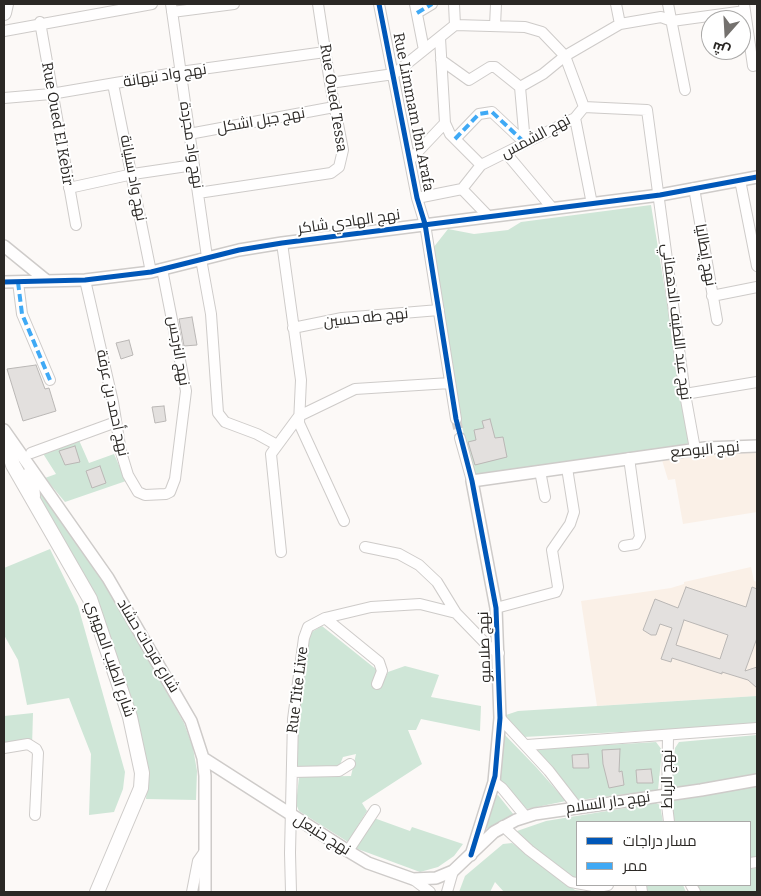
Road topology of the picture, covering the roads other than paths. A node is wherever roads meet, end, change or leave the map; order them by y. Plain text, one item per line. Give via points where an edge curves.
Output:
1 (6, 4) edge
2 (152, 4) edge
3 (234, 4) edge
4 (318, 4) edge
5 (379, 4) edge
6 (432, 4) edge
7 (454, 4) edge
8 (496, 4) edge
9 (616, 4) edge
10 (668, 4) edge
11 (171, 8) edge
12 (416, 8) edge
13 (744, 8) edge
14 (4, 13) edge
15 (672, 21) junction
16 (40, 22) junction
17 (620, 24) junction
18 (455, 25) junction
19 (495, 26) junction
20 (4, 31) edge
21 (440, 38) junction
22 (424, 50) junction
23 (325, 52) junction
24 (565, 56) junction
25 (440, 60) junction
26 (757, 64) edge
27 (180, 72) junction
28 (394, 74) junction
29 (113, 84) junction
30 (330, 84) junction
31 (520, 88) junction
32 (685, 90) dead end
33 (51, 94) junction
34 (4, 98) edge
35 (584, 107) junction
36 (334, 108) junction
37 (575, 118) junction
38 (445, 122) junction
39 (189, 134) junction
40 (455, 139) junction
41 (525, 143) junction
42 (506, 153) junction
43 (410, 160) junction
44 (194, 165) junction
45 (482, 165) junction
46 (133, 174) junction
47 (757, 177) edge
48 (740, 180) junction
49 (69, 188) junction
50 (694, 188) junction
51 (462, 189) junction
52 (198, 193) junction
53 (660, 195) junction
54 (417, 198) junction
55 (592, 204) junction
56 (554, 209) junction
57 (489, 217) junction
58 (425, 224) junction
59 (76, 225) dead end
60 (282, 243) junction
61 (4, 246) edge
62 (204, 258) junction
63 (757, 266) edge
64 (157, 270) junction
65 (85, 280) junction
66 (47, 281) junction
67 (4, 282) edge
68 (18, 282) junction
69 (757, 287) edge
70 (712, 296) junction
71 (439, 310) junction
72 (717, 320) dead end
73 (293, 328) junction
74 (50, 380) dead end
75 (757, 382) edge
76 (450, 383) junction
77 (685, 394) junction
78 (299, 416) junction
79 (456, 419) tunnel mouth
80 (116, 422) junction
81 (4, 430) edge
82 (4, 436) edge
83 (460, 438) tunnel mouth
84 (277, 445) junction
85 (757, 446) edge
86 (695, 449) junction
87 (31, 453) dead end
88 (629, 458) junction
89 (567, 468) junction
90 (540, 471) junction
91 (32, 472) junction
92 (472, 480) junction
93 (170, 492) joint
94 (545, 497) dead end
95 (33, 499) junction
96 (344, 521) dead end
97 (624, 546) dead end
98 (365, 547) dead end
99 (281, 552) dead end
100 (496, 608) junction
101 (456, 613) junction
102 (325, 618) junction
103 (499, 653) junction
104 (376, 684) dead end
105 (500, 718) junction
106 (757, 728) edge
107 (668, 736) junction
108 (526, 745) junction
109 (4, 748) edge
110 (203, 758) junction
111 (350, 764) dead end
112 (292, 772) junction
113 (757, 780) edge
114 (494, 782) junction
115 (667, 795) junction
116 (577, 807) junction
117 (375, 810) dead end
118 (35, 815) dead end
119 (291, 816) junction
120 (526, 817) junction
121 (669, 821) edge
122 (503, 826) junction
123 (205, 851) junction
124 (348, 851) junction
125 (471, 855) junction
126 (453, 871) junction
127 (413, 879) junction
128 (576, 883) edge
129 (97, 892) edge
130 (192, 892) edge
131 (205, 892) edge
132 (291, 892) edge
133 (430, 892) edge
134 (446, 892) edge

1 - 14 main road
2 - 16 street
3 - 11 street
4 - 23 street, Rue Oued Tessa
5 - 28 street, Rue Limmam Ibn Arafa
6 - 12 street
7 - 18 street
8 - 19 street
9 - 17 street
10 - 15 street
11 - 27 street, نهج واد مجردة
12 - 22 street
13 - 15 street
13 - 26 street via 753,66
15 - 17 street via 661,17
15 - 32 street
16 - 20 street
16 - 33 street, Rue Oued El Kebir
17 - 24 street
18 - 19 street, نهج الشمس
18 - 21 street
19 - 24 street, نهج الشمس via 525,27 542,32
21 - 22 street
21 - 25 street
22 - 28 street
23 - 27 street, نهج واد نبهانة
23 - 30 street, Rue Oued Tessa
24 - 31 street
24 - 35 street, نهج الشمس
25 - 31 street via 469,80 495,67
25 - 38 street
27 - 29 street, نهج واد نبهانة
27 - 39 street, نهج واد مجردة
28 - 30 street
28 - 43 street, Rue Limmam Ibn Arafa
29 - 33 street, نهج واد نبهانة
29 - 46 street, نهج واد سليانة
30 - 36 street, Rue Oued Tessa
31 - 41 street
33 - 34 street, نهج واد نبهانة
33 - 49 street, Rue Oued El Kebir
35 - 37 street, نهج الشمس
35 - 53 street, نهج عبد اللطيف الدهماني via 647,110
36 - 39 street, نهج جبل اشكل
36 - 52 street, Rue Oued Tessa via 343,158 334,172
37 - 41 street, نهج الشمس
37 - 55 street
38 - 40 street
38 - 43 street
39 - 44 street, نهج واد مجردة
40 - 41 street via 479,114 492,112
40 - 45 street
41 - 42 street, نهج الشمس
42 - 45 street, نهج الشمس
42 - 56 street
43 - 54 street, Rue Limmam Ibn Arafa
44 - 46 street
44 - 52 street, نهج واد مجردة
45 - 51 street
46 - 49 street
46 - 64 street, نهج واد سليانة
47 - 48 street, نهج الهادي شاكر
48 - 50 street, نهج الهادي شاكر
48 - 63 street
49 - 59 street, Rue Oued El Kebir
50 - 53 street, نهج الهادي شاكر
50 - 70 street, نهج إيطاليا
51 - 54 street
51 - 57 street
52 - 62 street, نهج واد مجردة
53 - 55 street, نهج الهادي شاكر
53 - 77 street, نهج عبد اللطيف الدهماني
54 - 58 street, Rue Limmam Ibn Arafa
55 - 56 street, نهج الهادي شاكر
56 - 57 street, نهج الهادي شاكر
57 - 58 street, نهج الهادي شاكر
58 - 60 street, نهج الهادي شاكر
58 - 71 street
60 - 62 street, نهج الهادي شاكر
60 - 73 street
61 - 66 street
62 - 64 street, نهج الهادي شاكر
62 - 84 street, نهج واد مجردة via 218,413 225,422
64 - 65 street, نهج الهادي شاكر
64 - 93 street, نهج النرجس via 186,391 175,480
65 - 66 street, نهج الهادي شاكر
65 - 80 street, نهج أحمد بن عرفة
66 - 68 street, نهج الهادي شاكر
67 - 68 street, نهج الهادي شاكر
68 - 74 street via 22,314
69 - 70 street
70 - 72 street, نهج إيطاليا
71 - 73 street, نهج طه حسين via 342,318
71 - 76 street
73 - 78 street via 301,380
75 - 77 street
76 - 78 street via 355,389
76 - 79 street
77 - 86 street, نهج عبد اللطيف الدهماني
78 - 84 street
78 - 96 street via 298,423
80 - 87 street
80 - 93 street, نهج أحمد بن عرفة via 120,452 133,487 145,495
81 - 91 street, شارع فرحات حشاد
82 - 95 main road, شارع الطيب المهيري via 14,465
83 - 92 street, نهج صلامبو
84 - 99 street via 271,457
85 - 86 street, نهج البوصع
86 - 88 street, نهج البوصع
88 - 89 street, نهج البوصع
88 - 97 street via 640,537 636,544
89 - 90 street, نهج البوصع
89 - 100 street via 574,512 570,524 552,550 556,592
90 - 92 street, نهج البوصع
90 - 94 street
91 - 95 main road
91 - 110 street, شارع فرحات حشاد via 108,578 191,721
92 - 100 street, نهج صلامبو
95 - 129 main road, شارع الطيب المهيري via 90,599 130,717 142,773 141,788
98 - 101 street via 399,554 420,565 437,582
100 - 103 street, نهج صلامبو
101 - 102 street, Rue Tite Live via 403,603
101 - 103 street via 482,641
102 - 104 street via 379,662 382,671
102 - 112 street, Rue Tite Live via 308,627 304,638 293,719
103 - 105 street, نهج صلامبو
105 - 108 street
105 - 114 street, نهج صلامبو
106 - 107 street
107 - 108 street
107 - 115 street, نهج الرباط
108 - 116 street
109 - 118 street via 28,744 38,753
110 - 119 street, نهج حنبعل
110 - 123 street, شارع فرحات حشاد
111 - 112 street via 340,771
112 - 119 street, Rue Tite Live
113 - 115 street, نهج دار السلام
114 - 120 street
114 - 125 street, نهج صلامبو
115 - 116 street, نهج دار السلام
115 - 121 street, نهج الرباط
116 - 120 street, نهج دار السلام
117 - 124 street
119 - 124 street, نهج حنبعل
119 - 132 street, Rue Tite Live
120 - 122 street, نهج دار السلام
122 - 125 street, نهج دار السلام
122 - 128 street via 529,850
123 - 130 street via 198,861
123 - 131 street, شارع فرحات حشاد
124 - 127 street, نهج حنبعل via 368,863
125 - 126 street
126 - 127 street, نهج حنبعل via 436,878
126 - 134 street
127 - 133 street

